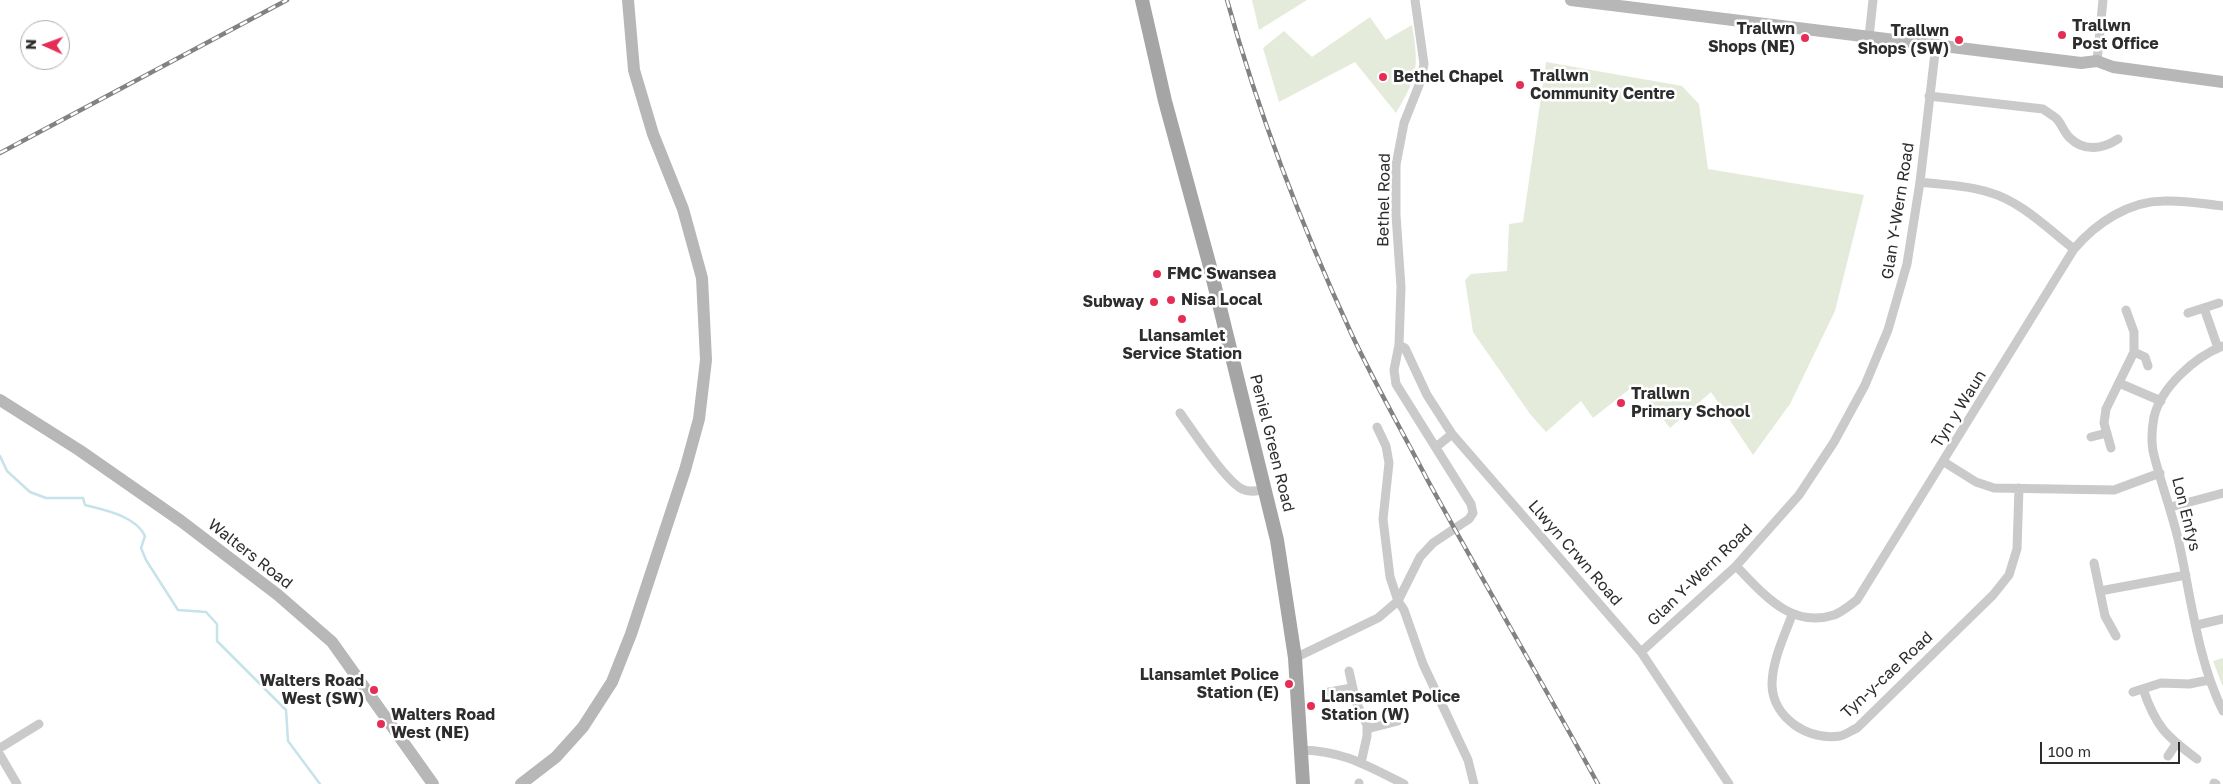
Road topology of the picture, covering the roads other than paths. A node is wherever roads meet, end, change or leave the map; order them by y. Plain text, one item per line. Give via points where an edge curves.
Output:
1 (628, 0) edge
2 (1142, 0) edge
3 (1415, 0) edge
4 (1571, 0) edge
5 (1873, 0) edge
6 (2103, 0) edge
7 (1869, 37) junction
8 (1936, 44) junction
9 (2096, 61) junction
10 (2223, 82) edge
11 (1929, 96) junction
12 (2118, 139) dead end
13 (1920, 182) junction
14 (2223, 206) edge
15 (2074, 250) junction
16 (2219, 302) dead end
17 (2204, 308) junction
18 (2126, 310) dead end
19 (2188, 313) dead end
20 (1398, 345) junction
21 (2221, 347) edge
22 (2134, 352) junction
23 (2148, 366) dead end
24 (2119, 383) junction
25 (0, 400) edge
26 (2161, 400) junction
27 (1180, 413) dead end
28 (1377, 427) dead end
29 (2107, 433) junction
30 (1452, 434) junction
31 (2091, 437) dead end
32 (1436, 447) junction
33 (2111, 448) dead end
34 (1944, 462) junction
35 (2160, 473) junction
36 (2019, 488) junction
37 (1265, 490) junction
38 (2223, 493) edge
39 (2171, 507) junction
40 (2094, 563) dead end
41 (1736, 566) junction
42 (2186, 575) junction
43 (2100, 591) junction
44 (1398, 601) junction
45 (1792, 615) junction
46 (2223, 620) edge
47 (2197, 624) junction
48 (2116, 636) dead end
49 (1641, 652) junction
50 (1295, 658) junction
51 (1349, 671) dead end
52 (2209, 680) junction
53 (1352, 688) junction
54 (2143, 689) junction
55 (1330, 692) dead end
56 (2133, 692) dead end
57 (2223, 711) edge
58 (1398, 721) dead end
59 (39, 724) dead end
60 (1366, 729) junction
61 (2176, 744) junction
62 (0, 748) edge
63 (1302, 750) junction
64 (0, 755) edge
65 (2168, 756) dead end
66 (2197, 759) dead end
67 (1361, 763) junction
68 (17, 784) edge
69 (433, 784) edge
70 (521, 784) edge
71 (1303, 784) edge
72 (1404, 784) edge
73 (1474, 784) edge
74 (1729, 784) edge

1 - 70 street via 634,70 653,134 683,209 702,278 706,360 699,419 631,634 612,682 583,727 556,757
2 - 37 main road, Peniel Green Road
3 - 20 street, Bethel Road via 1424,64 1404,122 1396,165 1401,287
4 - 7 street
5 - 7 street
6 - 9 street
7 - 8 street
8 - 9 street via 2081,63
8 - 11 street, Glan Y-Wern Road
9 - 10 street via 2113,67
11 - 12 street via 2043,109 2058,120 2070,139 2098,149
11 - 13 street, Glan Y-Wern Road
13 - 15 street via 1990,192 2019,207
13 - 41 street, Glan Y-Wern Road via 1907,264 1888,330 1865,385 1834,442 1799,494
14 - 15 street, Tyn y Waun via 2163,200 2145,204 2105,220 2086,234
15 - 34 street, Tyn y Waun
16 - 17 street
17 - 19 street
17 - 21 street, Lon Enfys
18 - 22 street via 2134,332
20 - 30 street, Llwyn Crwn Road via 1406,348 1427,395
20 - 32 street, Bethel Road via 1394,370 1396,384
21 - 26 street, Lon Enfys via 2182,372
22 - 23 street via 2145,357
22 - 24 street
24 - 26 street
24 - 29 street via 2106,409 2104,423
25 - 69 street, Walters Road via 181,521 278,595 332,642
26 - 35 street, Lon Enfys via 2154,416 2152,438
27 - 37 street via 1220,468 1240,489
28 - 44 street via 1386,446 1389,463 1383,519 1390,577
29 - 31 street
29 - 33 street
30 - 32 street
30 - 49 street, Llwyn Crwn Road
32 - 44 street, Bethel Road via 1471,504 1473,513 1420,557
34 - 36 street via 1976,482 1994,488
34 - 45 street, Tyn y Waun via 1857,600 1834,615 1808,618
35 - 36 street via 2114,490
35 - 39 street, Lon Enfys
36 - 45 street, Tyn-y-cae Road via 2017,549 2010,575 1857,728 1840,736 1816,735 1802,730 1778,710 1772,684 1774,666
37 - 50 main road, Peniel Green Road via 1283,573
38 - 39 street
39 - 42 street, Lon Enfys
40 - 43 street
41 - 45 street, Tyn y Waun via 1770,600
41 - 49 street, Glan Y-Wern Road
42 - 43 street
42 - 47 street, Lon Enfys
43 - 48 street via 2105,616
44 - 50 street via 1378,618
44 - 73 street via 1430,680 1468,760
46 - 47 street
47 - 52 street, Lon Enfys
49 - 74 street, Llwyn Crwn Road
50 - 63 main road, Peniel Green Road
51 - 53 street
52 - 54 street via 2189,684 2161,683
52 - 57 street, Lon Enfys
53 - 55 street
53 - 60 street
54 - 56 street
54 - 61 street via 2156,721
58 - 60 street
59 - 62 street
60 - 67 street
61 - 65 street
61 - 66 street
63 - 67 street via 1335,753
63 - 71 main road, Peniel Green Road
64 - 68 street
67 - 72 street

